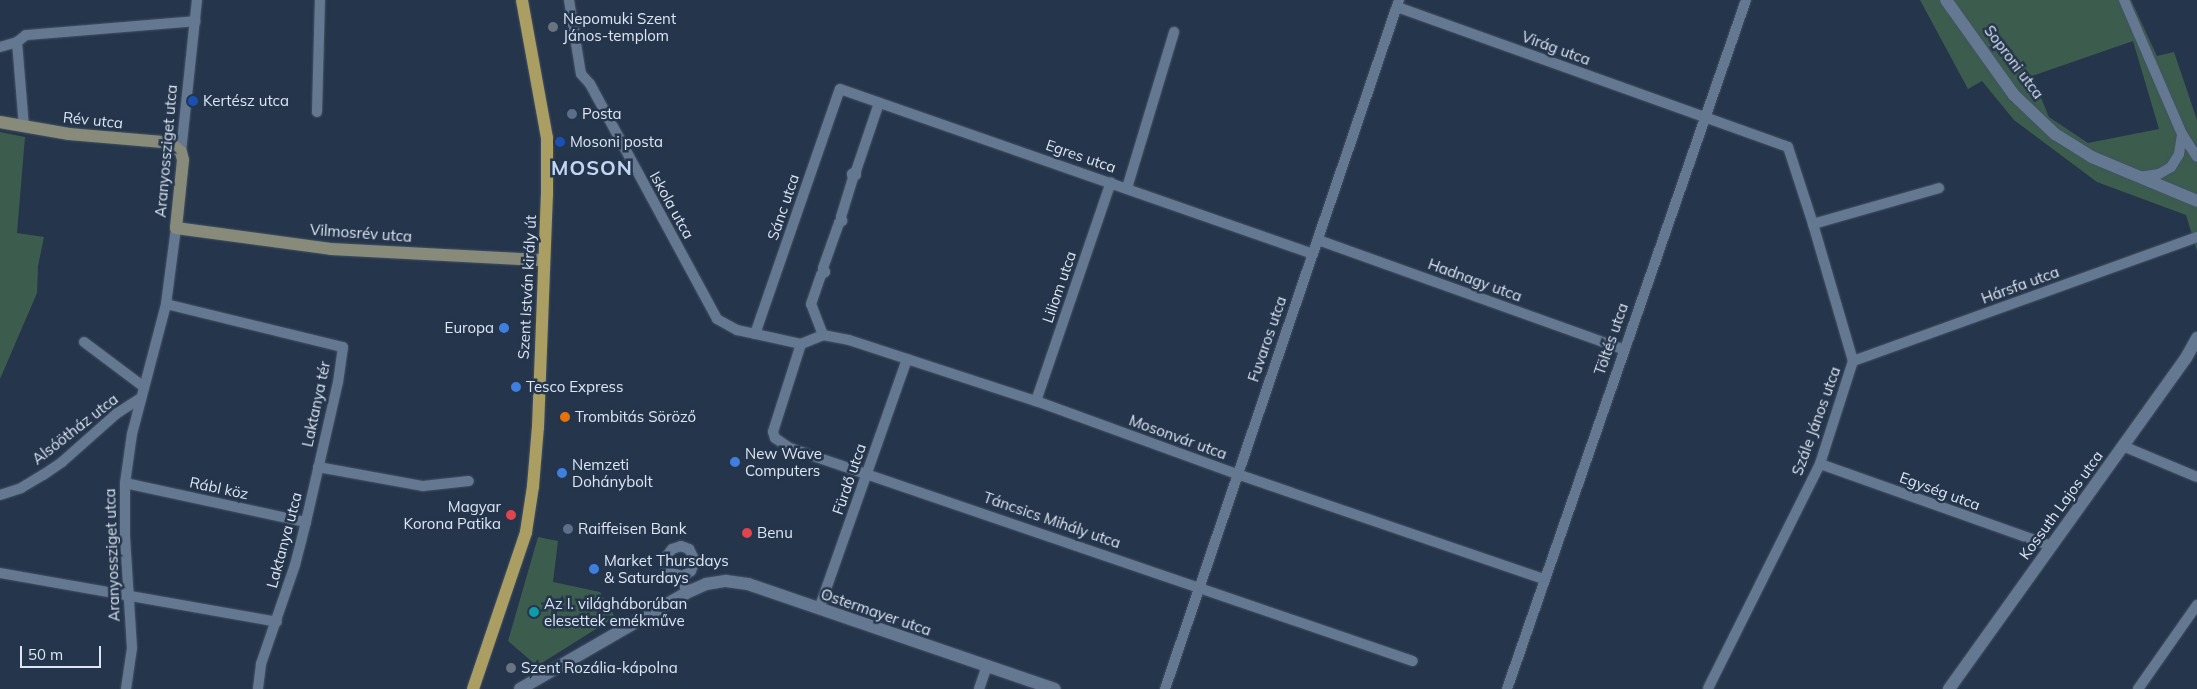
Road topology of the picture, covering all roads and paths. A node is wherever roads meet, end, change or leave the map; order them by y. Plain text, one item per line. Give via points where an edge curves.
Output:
1 (197, 0) edge
2 (320, 0) edge
3 (522, 0) edge
4 (569, 0) edge
5 (1746, 0) edge
6 (1946, 0) edge
7 (2124, 0) edge
8 (1398, 4) edge
9 (195, 21) junction
10 (1174, 32) dead end
11 (17, 42) junction
12 (0, 47) edge
13 (840, 89) joint
14 (879, 103) junction
15 (317, 112) dead end
16 (1706, 118) junction
17 (0, 122) edge
18 (24, 127) junction
19 (2182, 134) junction
20 (181, 152) junction
21 (2197, 157) edge
22 (2139, 177) junction
23 (1111, 182) junction
24 (1127, 188) junction
25 (1939, 188) dead end
26 (2197, 202) edge
27 (1814, 224) junction
28 (176, 228) junction
29 (2197, 237) edge
30 (1318, 240) junction
31 (1313, 254) junction
32 (544, 260) junction
33 (166, 304) junction
34 (755, 334) junction
35 (824, 335) junction
36 (2197, 338) edge
37 (84, 342) dead end
38 (801, 344) junction
39 (1623, 348) junction
40 (907, 358) junction
41 (1853, 361) junction
42 (144, 387) junction
43 (142, 398) junction
44 (1036, 401) junction
45 (2123, 446) junction
46 (1820, 464) junction
47 (318, 467) junction
48 (868, 473) junction
49 (1237, 474) junction
50 (2197, 477) edge
51 (469, 481) dead end
52 (125, 484) junction
53 (0, 494) edge
54 (306, 522) junction
55 (2051, 546) junction
56 (0, 573) edge
57 (683, 576) junction
58 (1544, 579) junction
59 (1199, 587) junction
60 (686, 593) junction
61 (129, 596) junction
62 (2197, 605) edge
63 (819, 610) junction
64 (276, 622) junction
65 (1414, 661) dead end
66 (987, 666) junction
67 (126, 689) edge
68 (258, 689) edge
69 (473, 689) edge
70 (520, 689) edge
71 (979, 689) edge
72 (1055, 689) edge
73 (1165, 689) edge
74 (1507, 689) edge
75 (1708, 689) edge
76 (1948, 689) edge
77 (2138, 689) edge

1 - 9 street, Aranyossziget utca
2 - 15 street
3 - 32 main road, Szent István király út via 547,138
4 - 34 street, Iskola utca via 581,74 590,84 717,319 737,330
5 - 16 street, Töltés utca
6 - 22 street, Soproni utca via 2014,95 2042,123 2076,148
7 - 19 street
8 - 16 street, Virág utca
8 - 30 street, Fuvaros utca
9 - 11 street via 26,35
9 - 20 street, Aranyossziget utca
10 - 24 street
11 - 12 street
11 - 18 street
13 - 14 street, Egres utca
13 - 34 street, Sánc utca
14 - 23 street, Egres utca
14 - 35 street via 811,304
16 - 27 street, Szále János utca via 1788,147
16 - 39 street, Töltés utca
17 - 18 main road, Rév utca
18 - 20 main road, Rév utca via 163,142
19 - 21 street
19 - 22 street via 2179,154 2171,167 2159,174
20 - 28 main road, Aranyossziget utca via 183,160
22 - 26 street, Soproni utca
23 - 24 street, Egres utca
23 - 44 street, Liliom utca
24 - 31 street, Egres utca
25 - 27 street
27 - 41 street, Szále János utca
28 - 32 main road, Vilmosrév utca via 330,249
28 - 33 street, Aranyossziget utca
29 - 41 street, Hársfa utca
30 - 31 street, Fuvaros utca
30 - 39 street, Hadnagy utca
31 - 49 street, Fuvaros utca
32 - 69 main road, Szent István király út via 538,427 526,532
33 - 42 street, Aranyossziget utca
33 - 47 street, Laktanya tér via 343,347
34 - 38 street, Iskola utca
35 - 38 street
35 - 40 street, Mosonvár utca
36 - 45 street, Kossuth Lajos utca
37 - 42 street, Alsóötház utca
38 - 48 street, Táncsics Mihály utca via 774,432 776,438 790,448
39 - 58 street, Töltés utca
40 - 44 street, Mosonvár utca
40 - 48 street, Fürdő utca
41 - 46 street, Szále János utca
42 - 43 street, Aranyossziget utca
43 - 52 street, Aranyossziget utca via 132,434
43 - 53 street, Alsóötház utca via 116,414 43,475 21,488
44 - 49 street, Mosonvár utca
45 - 50 street
45 - 55 street, Kossuth Lajos utca
46 - 55 street, Egység utca
46 - 75 street, Szále János utca
47 - 51 street via 423,486
47 - 54 street, Laktanya utca
48 - 59 street, Táncsics Mihály utca
48 - 63 street, Fürdő utca
49 - 58 street, Mosonvár utca
49 - 59 street, Fuvaros utca
52 - 54 street, Rábl köz
52 - 61 street, Aranyossziget utca
54 - 64 street, Laktanya utca
55 - 76 street, Kossuth Lajos utca
56 - 61 street
57 - 57 street via 691,571 695,561 689,549 681,546 672,549 666,557 665,566 671,573
57 - 60 street
58 - 74 street, Töltés utca
59 - 65 street, Táncsics Mihály utca
59 - 73 street, Fuvaros utca
60 - 63 street, Ostermayer utca via 706,584 726,581 748,584
60 - 70 street, Ostermayer utca
61 - 64 street
61 - 67 street, Aranyossziget utca via 132,648
62 - 77 street
63 - 66 street, Ostermayer utca
64 - 68 street, Laktanya utca via 261,664
66 - 71 street
66 - 72 street, Ostermayer utca

